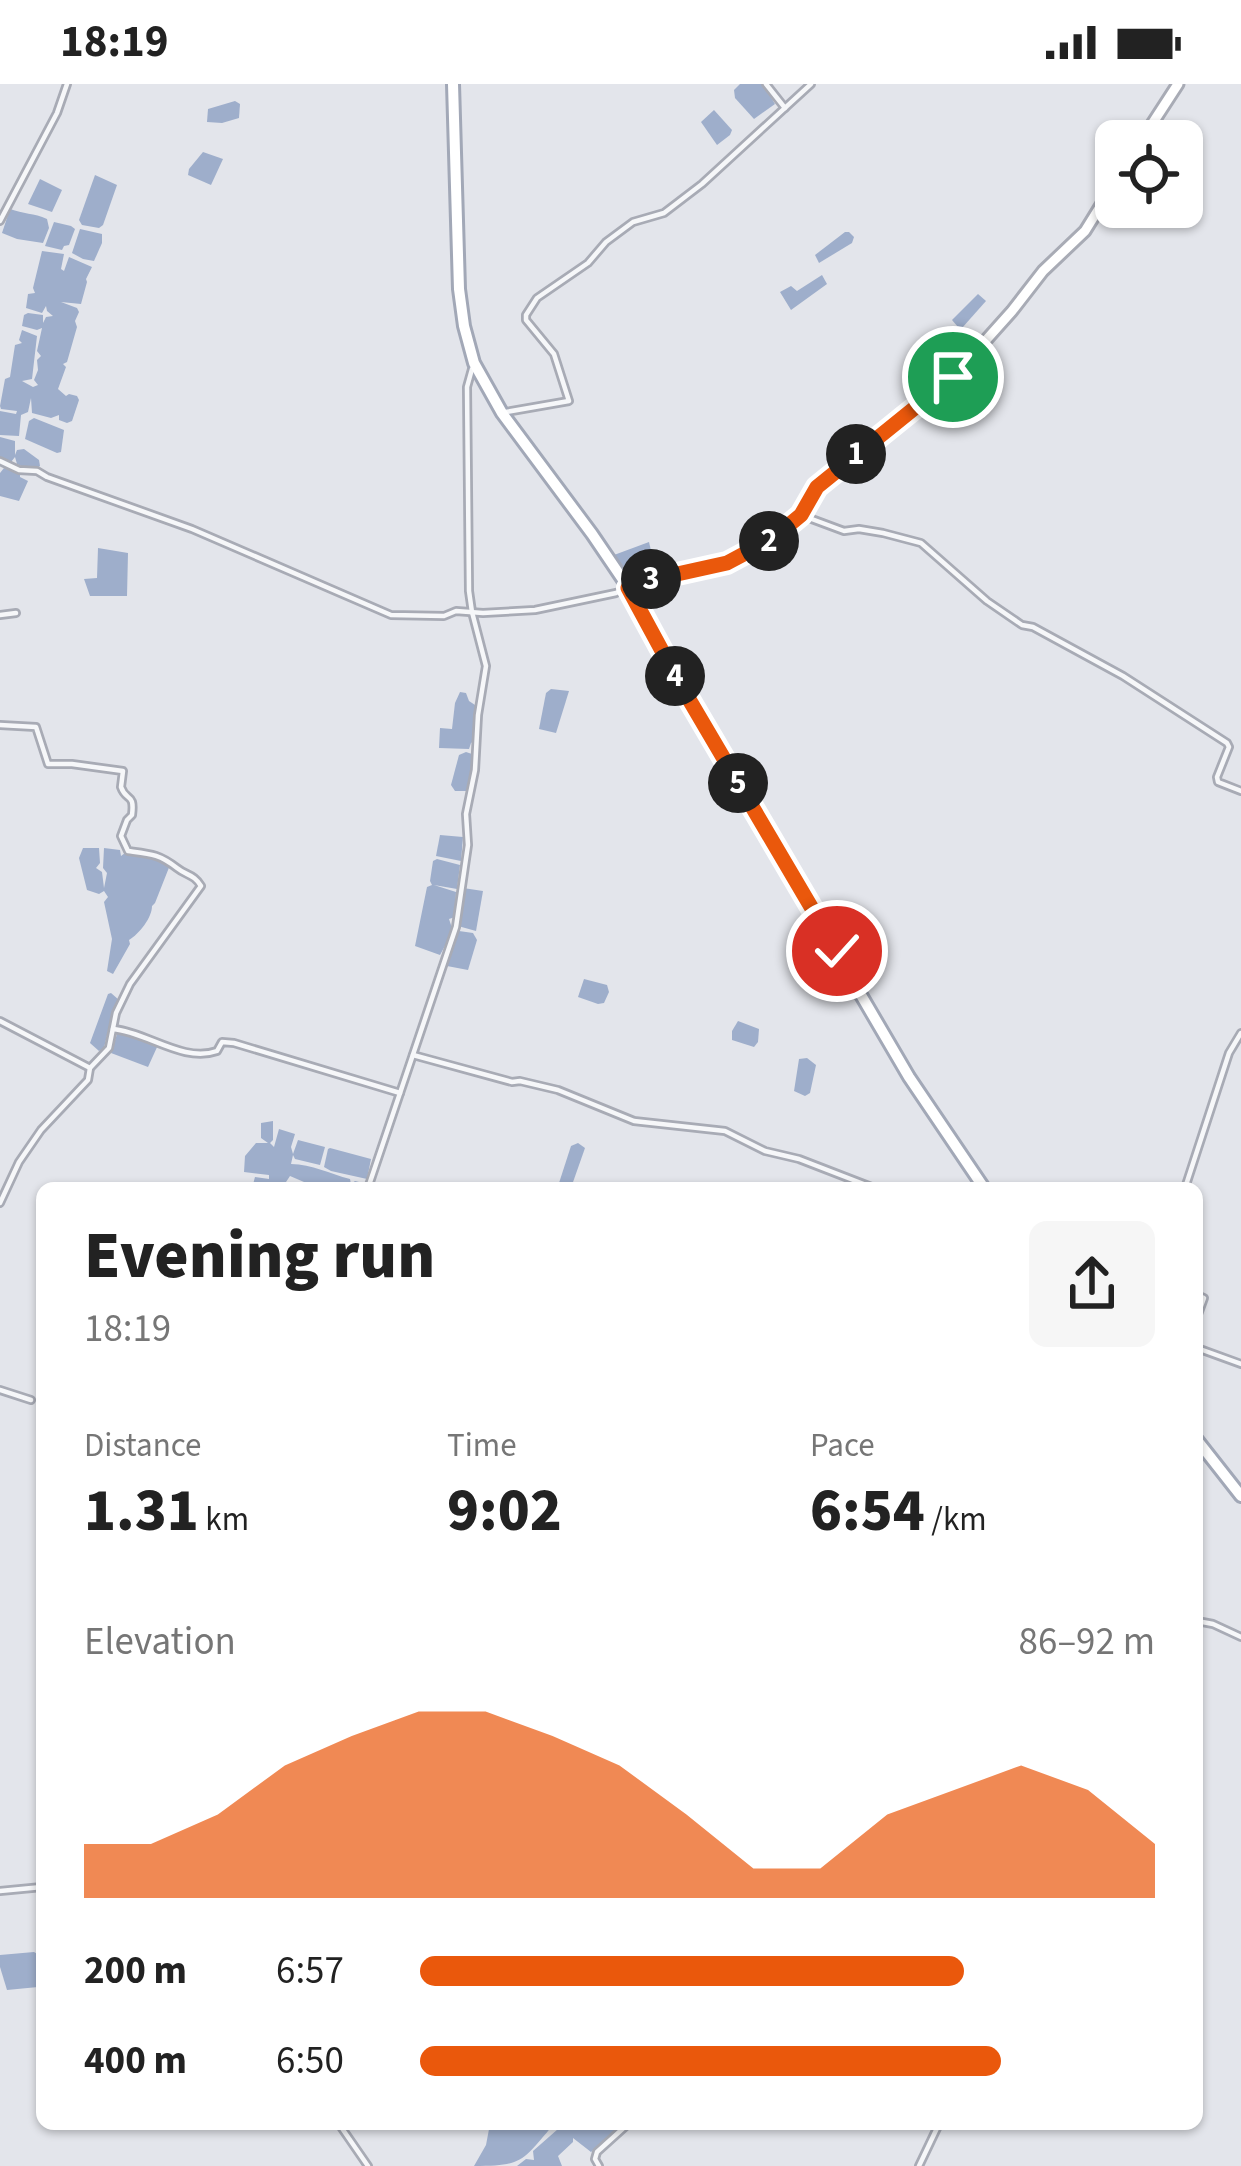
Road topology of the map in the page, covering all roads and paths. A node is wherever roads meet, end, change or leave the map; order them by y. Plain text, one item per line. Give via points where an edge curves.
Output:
1 (67, 84) edge
2 (453, 84) edge
3 (766, 84) edge
4 (811, 84) edge
5 (1178, 84) edge
6 (784, 108) junction
7 (1155, 120) edge
8 (1095, 215) edge
9 (0, 220) edge
10 (474, 364) junction
11 (502, 413) junction
12 (0, 461) edge
13 (801, 515) junction
14 (628, 588) junction
15 (472, 612) junction
16 (16, 613) dead end
17 (0, 615) edge
18 (0, 725) edge
19 (1241, 791) edge
20 (0, 1022) edge
21 (112, 1029) junction
22 (1241, 1033) edge
23 (412, 1054) junction
24 (90, 1068) junction
25 (400, 1093) junction
26 (370, 1182) edge
27 (858, 1182) edge
28 (980, 1182) edge
29 (1187, 1182) edge
30 (0, 1203) edge
31 (1203, 1350) edge
32 (1241, 1364) edge
33 (0, 1390) edge
34 (31, 1400) dead end
35 (1203, 1446) edge
36 (1241, 1496) edge
37 (1203, 1622) edge
38 (1241, 1636) edge
39 (36, 1888) edge
40 (0, 1891) edge
41 (343, 2130) edge
42 (621, 2130) edge
43 (936, 2130) edge
44 (368, 2166) edge
45 (598, 2166) edge
46 (919, 2166) edge

1 - 9 street
2 - 10 main road via 459,289
3 - 6 street
4 - 6 street
5 - 7 street
6 - 11 street via 702,184 664,213 633,222 537,298 526,320 554,354 568,401
8 - 13 street via 953,377 817,487
10 - 11 main road
10 - 15 street via 466,387
11 - 14 main road
12 - 15 street via 192,529 376,610
13 - 14 street via 727,563
13 - 19 street via 921,543 1022,625 1123,676 1227,743 1218,782
14 - 15 street via 535,610
14 - 28 main road via 909,1077
15 - 23 street via 486,666 468,845 456,927
16 - 17 street
18 - 21 street via 36,727 48,764 123,771 121,787 133,806 121,836 125,848 170,860 200,881 130,984
20 - 24 street
21 - 24 street via 109,1048
21 - 25 street via 201,1055 234,1043
22 - 29 street
23 - 25 street
23 - 27 street via 558,1090 634,1121 725,1132
24 - 30 street via 19,1162
25 - 26 street
31 - 32 street
33 - 34 street
35 - 36 main road
37 - 38 street
39 - 40 street
41 - 44 street
42 - 45 street via 596,2152
43 - 46 street

